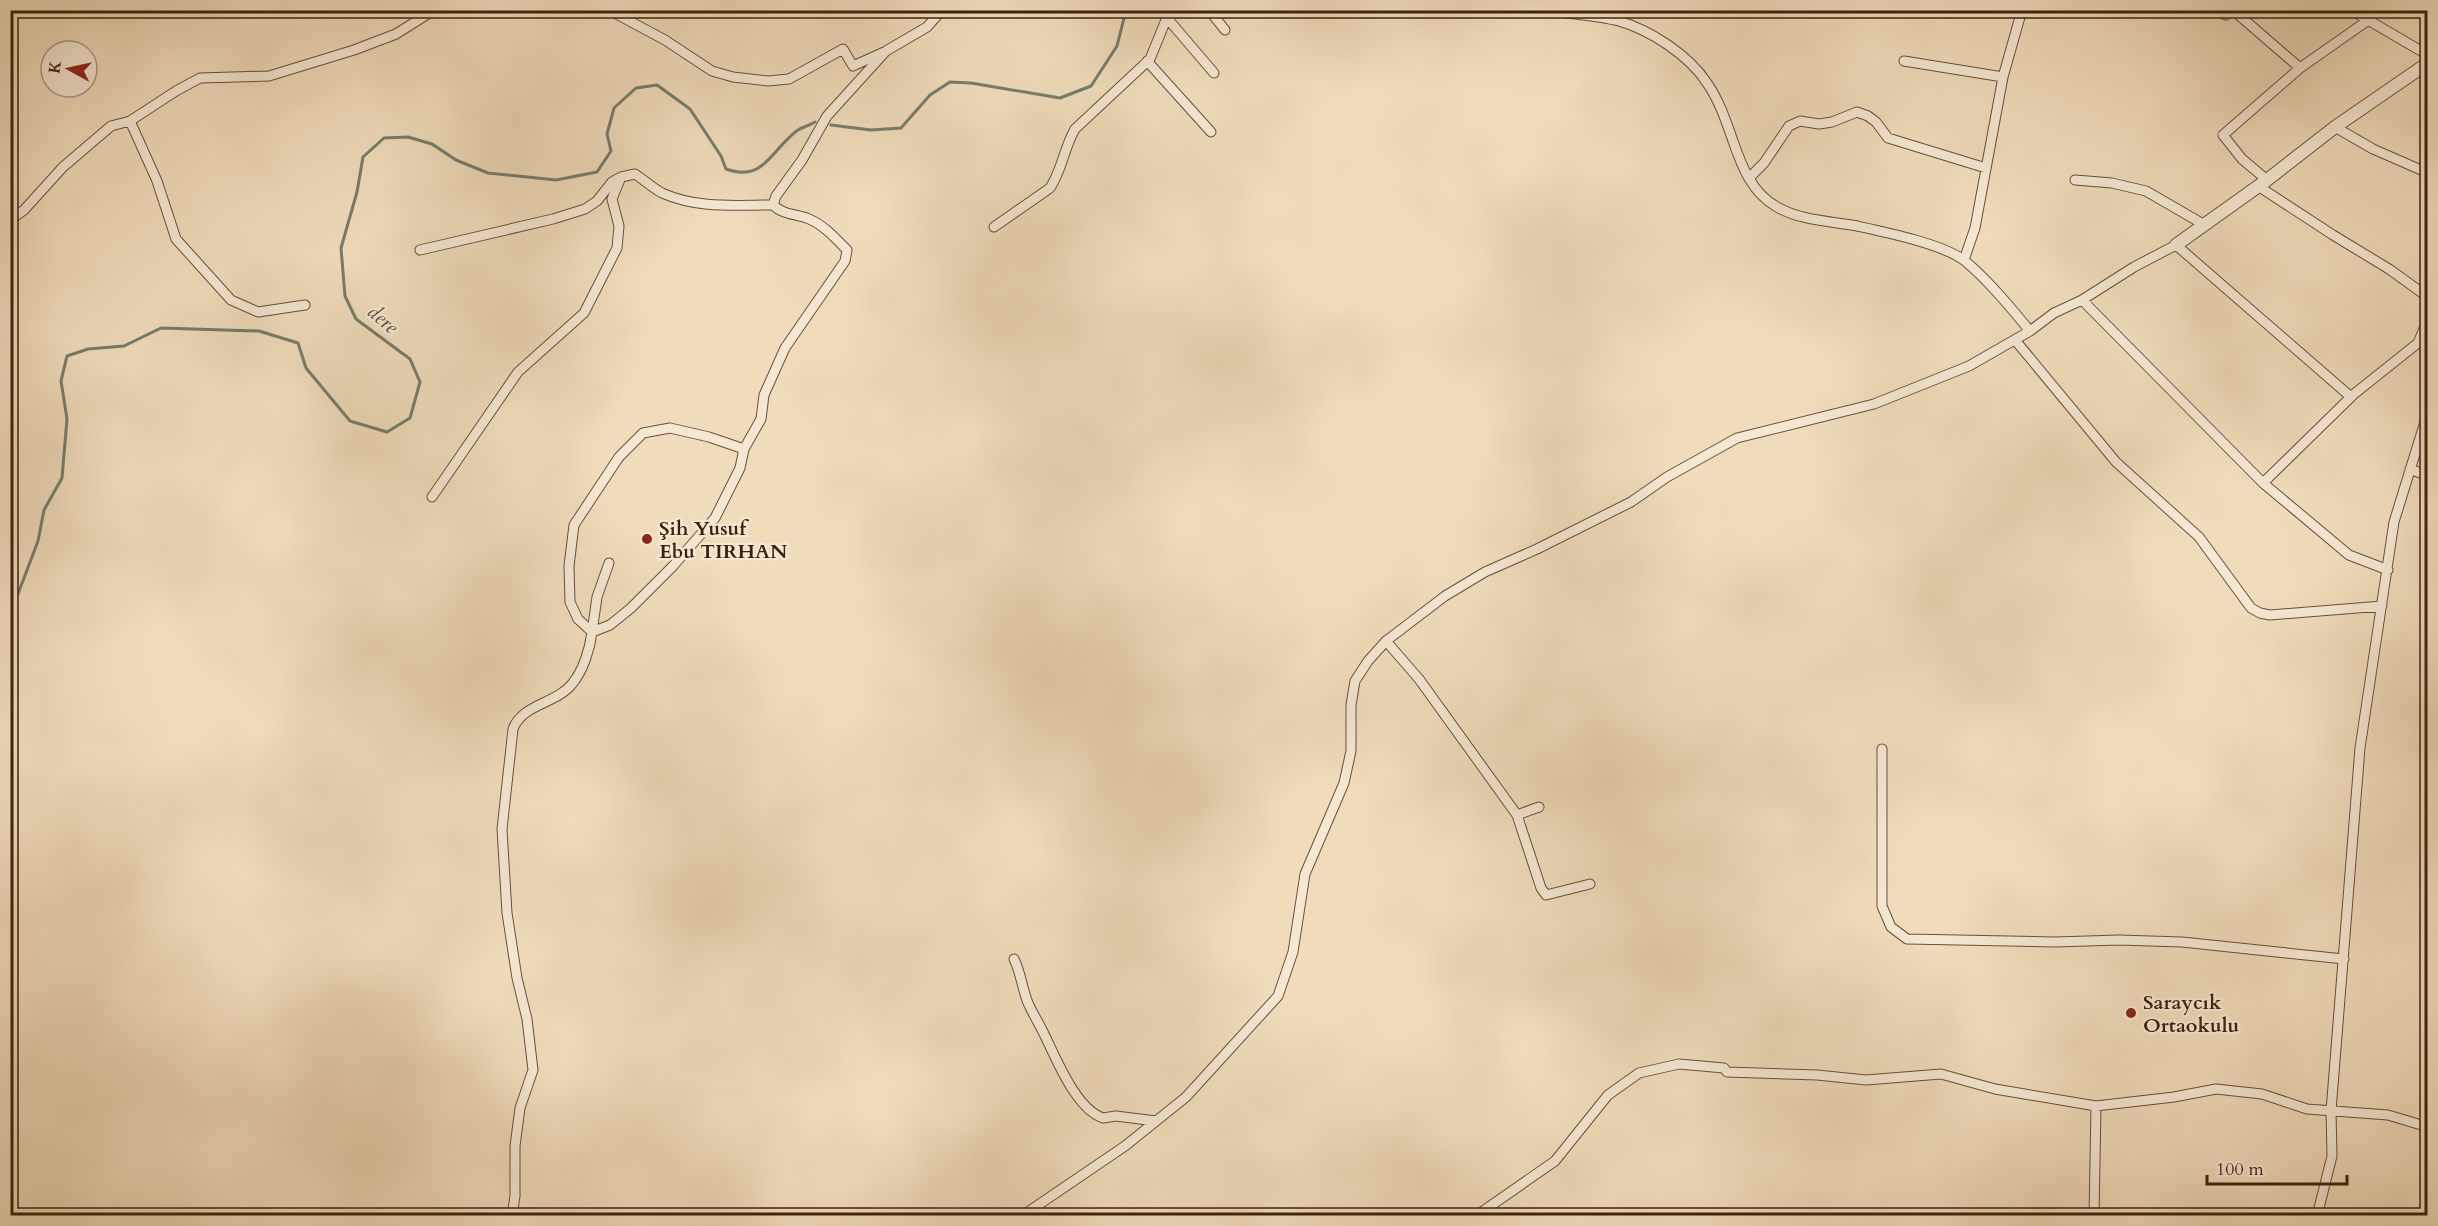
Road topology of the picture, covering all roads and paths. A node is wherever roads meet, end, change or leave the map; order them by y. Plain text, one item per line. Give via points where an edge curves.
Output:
1 (449, 10) edge
2 (609, 10) edge
3 (942, 10) edge
4 (1209, 10) edge
5 (1546, 10) edge
6 (2022, 10) edge
7 (2215, 10) edge
8 (2232, 10) edge
9 (2351, 10) edge
10 (2375, 10) edge
11 (434, 11) edge
12 (1168, 14) edge
13 (2367, 21) junction
14 (1225, 30) dead end
15 (886, 51) junction
16 (2427, 55) edge
17 (1147, 61) junction
18 (1904, 61) dead end
19 (2427, 63) edge
20 (2300, 68) junction
21 (1214, 73) dead end
22 (2004, 77) junction
23 (130, 122) junction
24 (2335, 127) junction
25 (1210, 132) dead end
26 (1986, 168) junction
27 (2427, 173) edge
28 (621, 177) junction
29 (1749, 178) junction
30 (2075, 180) dead end
31 (2263, 183) junction
32 (773, 205) junction
33 (10, 220) edge
34 (2204, 224) junction
35 (994, 227) dead end
36 (2176, 245) junction
37 (420, 250) dead end
38 (1964, 260) junction
39 (2427, 297) edge
40 (2082, 300) junction
41 (305, 305) dead end
42 (2427, 319) edge
43 (2030, 331) junction
44 (2015, 340) junction
45 (2351, 397) junction
46 (2427, 412) edge
47 (744, 449) junction
48 (2410, 469) junction
49 (2427, 476) edge
50 (2263, 483) junction
51 (432, 497) dead end
52 (609, 563) dead end
53 (2388, 570) junction
54 (2382, 606) junction
55 (592, 632) junction
56 (1386, 641) junction
57 (1882, 749) dead end
58 (1539, 807) dead end
59 (1517, 815) junction
60 (1590, 884) dead end
61 (1014, 959) dead end
62 (2344, 959) junction
63 (2096, 1106) junction
64 (2331, 1111) junction
65 (1156, 1121) junction
66 (2427, 1127) edge
67 (512, 1215) edge
68 (1022, 1215) edge
69 (1476, 1215) edge
70 (2094, 1215) edge
71 (2317, 1215) edge

1 - 11 street
2 - 15 street via 712,71 747,80 789,79 843,50 853,66
3 - 15 street via 927,27
4 - 14 street
5 - 29 street via 1618,21 1651,34 1680,55 1706,81
6 - 22 street
7 - 8 street via 2226,15
8 - 20 street
9 - 13 street
10 - 13 street
11 - 23 street via 396,34 269,76 200,78
12 - 17 street
12 - 21 street
13 - 16 street
13 - 20 street
15 - 32 street via 827,116
17 - 25 street
17 - 35 street via 1075,129 1050,188
18 - 22 street
19 - 24 street
20 - 31 street via 2223,135
22 - 26 street
23 - 33 street via 111,126
23 - 41 street via 157,182 176,239 231,300 258,312
24 - 27 street
24 - 31 street
26 - 29 street via 1888,138 1876,122 1857,112 1832,122 1800,121 1789,126
26 - 38 street via 1975,228
28 - 32 street via 636,174 660,192 690,203
28 - 37 street via 585,209
28 - 51 street via 612,199 619,226 617,248 584,314 518,372
29 - 38 street via 1758,193 1777,207 1804,218 1898,236
30 - 34 street via 2146,191
31 - 34 street
31 - 39 street
32 - 47 street via 824,228 847,250 845,261 785,348 764,395 761,419
34 - 36 street
36 - 40 street
36 - 45 street
38 - 43 street
40 - 43 street via 2054,313
40 - 50 street
42 - 45 street via 2418,343
43 - 44 street
44 - 54 street via 2116,462 2199,537 2250,608 2270,615
44 - 56 street via 1969,366 1874,404 1737,438 1631,502 1485,572 1445,596
45 - 50 street
46 - 48 street
47 - 55 street via 740,468 715,518 631,608 610,625
47 - 55 street via 670,428 643,433 619,457 574,525 570,602 578,619
48 - 49 street
48 - 53 street via 2394,522
50 - 53 street via 2349,555
52 - 55 street via 597,597
53 - 54 street
54 - 62 street via 2360,748
55 - 67 street via 590,648 572,685 522,715 513,729 502,829 507,913 533,1070 520,1108
56 - 59 street via 1419,679
56 - 65 street via 1355,681 1351,752 1344,783 1305,874 1293,952 1278,996 1186,1097
57 - 62 street via 1882,906 1891,927 1907,939 2182,942
58 - 59 street
59 - 60 street via 1546,895
61 - 65 street via 1027,1000 1054,1058 1084,1104 1103,1118
62 - 64 street
63 - 64 street via 2216,1089 2262,1094 2307,1109
63 - 69 street via 1995,1089 1941,1074 1866,1080 1727,1072 1724,1068 1679,1064 1639,1073 1608,1095 1555,1161
63 - 70 street
64 - 66 street via 2388,1114
64 - 71 street via 2332,1156
65 - 68 street

